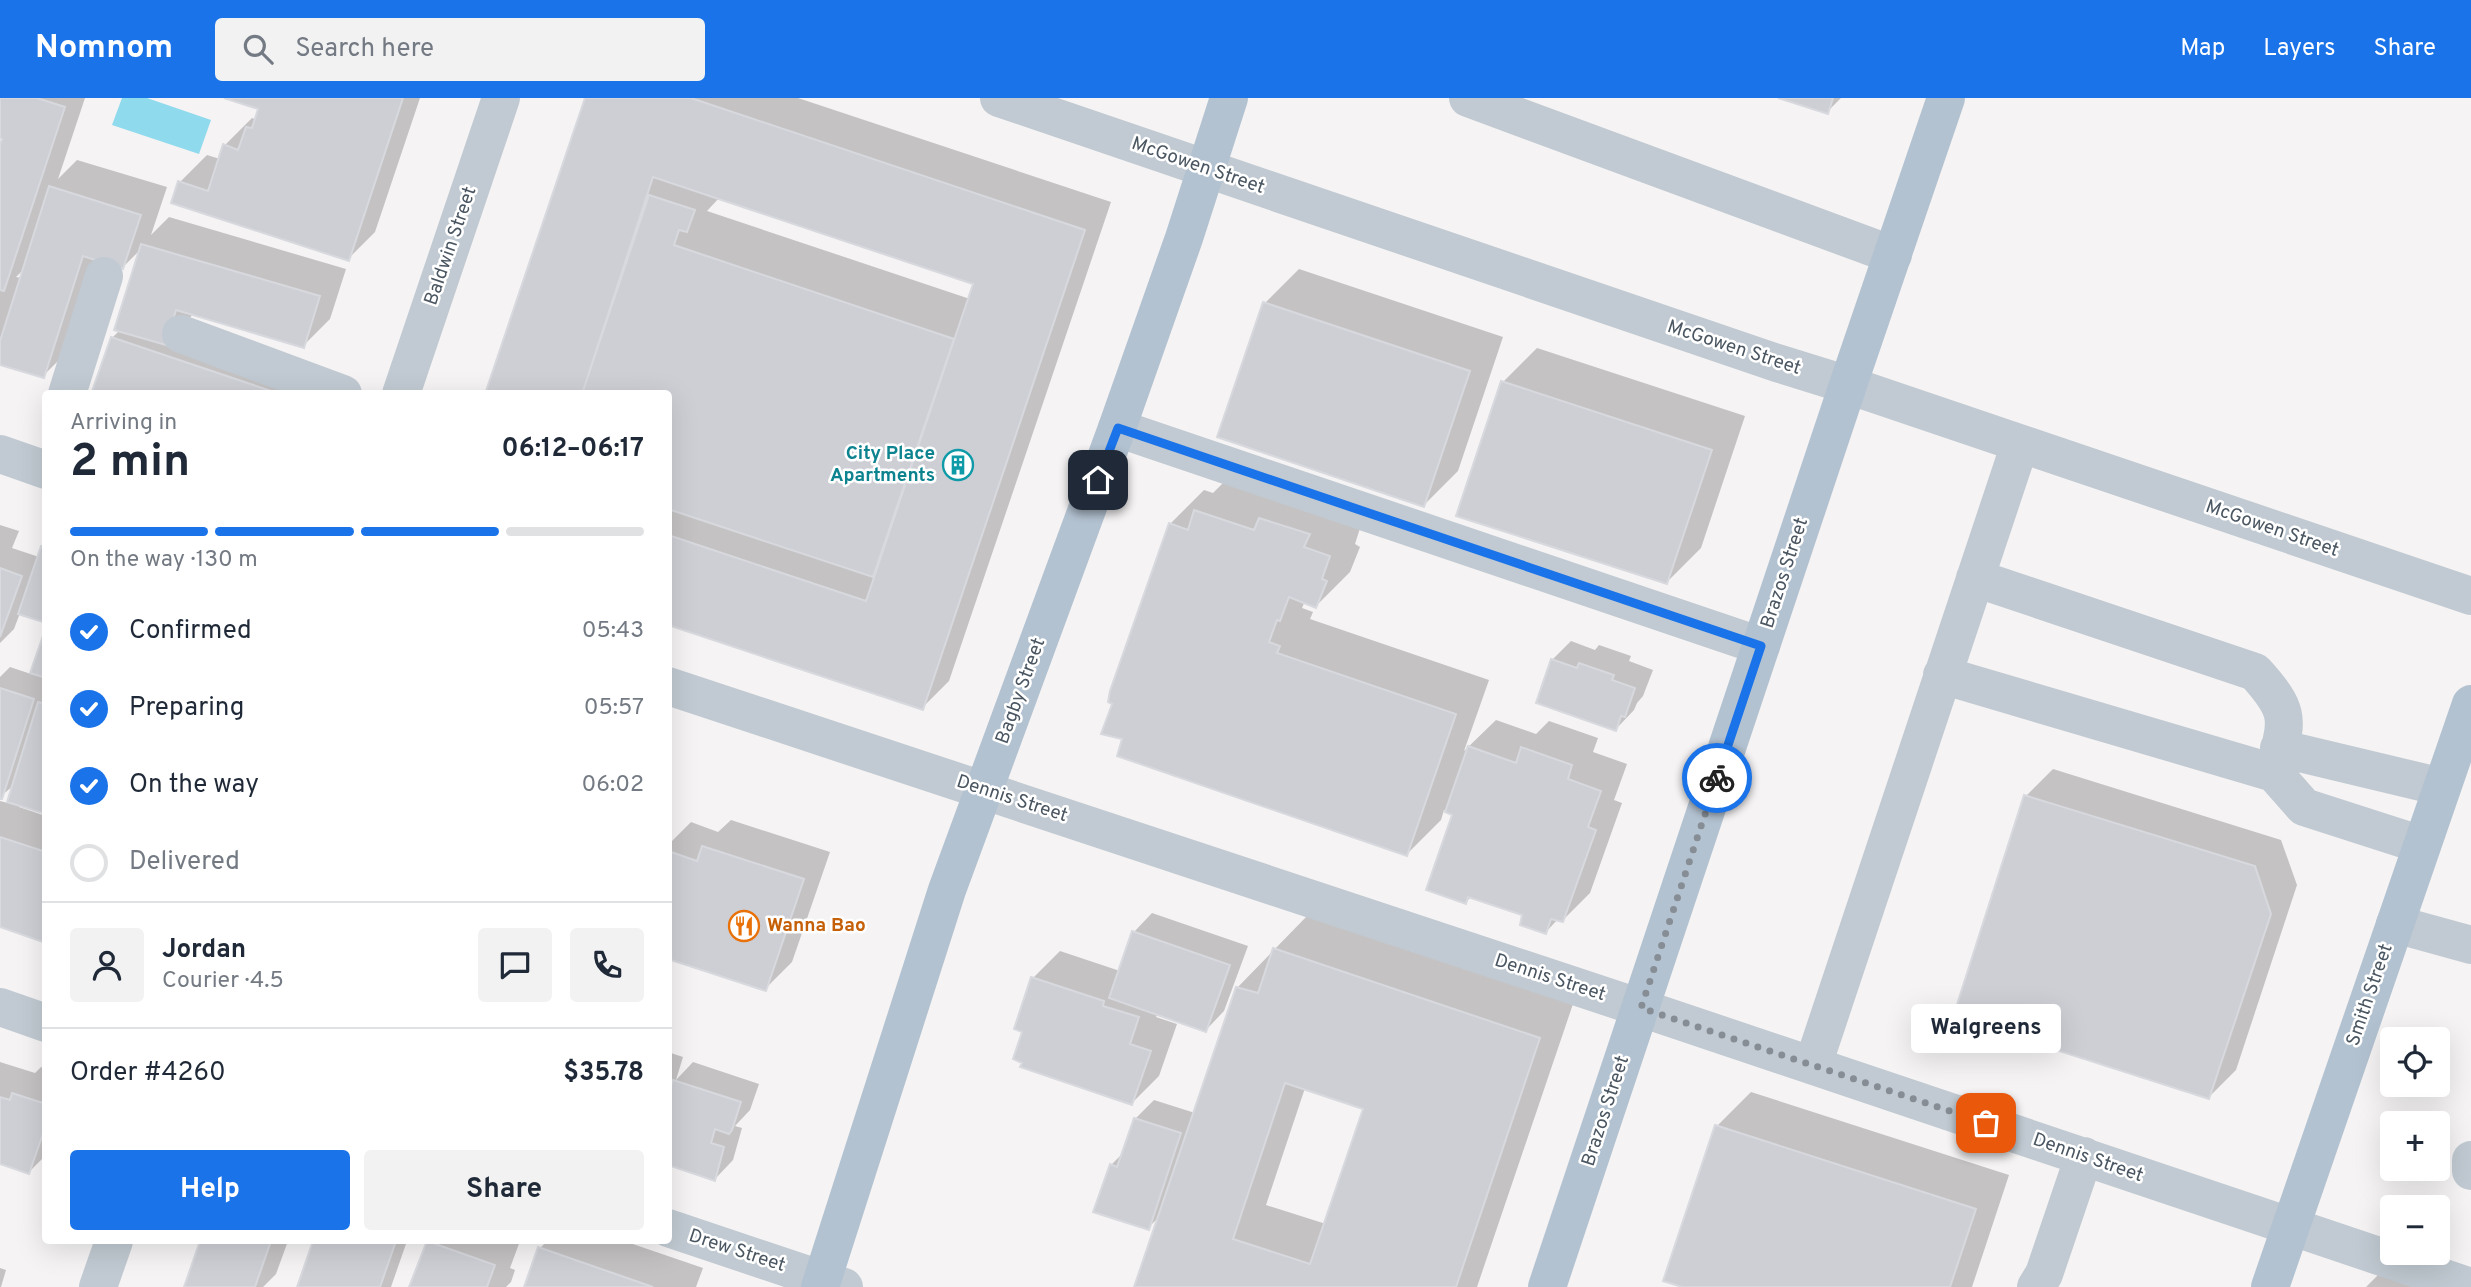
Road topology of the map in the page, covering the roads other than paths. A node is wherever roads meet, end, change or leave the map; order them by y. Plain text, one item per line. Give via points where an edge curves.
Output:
1 (501, 98) edge
2 (999, 98) edge
3 (1229, 98) edge
4 (1468, 98) edge
5 (1946, 98) edge
6 (1205, 168) junction
7 (1893, 255) junction
8 (104, 276) dead end
9 (181, 334) dead end
10 (1848, 385) junction
11 (68, 390) edge
12 (332, 390) edge
13 (402, 390) edge
14 (1118, 428) junction
15 (2020, 444) junction
16 (0, 454) edge
17 (42, 465) edge
18 (1975, 578) junction
19 (2471, 596) edge
20 (1761, 646) junction
21 (1942, 675) junction
22 (672, 686) edge
23 (2471, 704) edge
24 (2277, 760) junction
25 (2442, 788) junction
26 (984, 790) junction
27 (2422, 845) junction
28 (2395, 923) junction
29 (2471, 945) edge
30 (0, 1007) edge
31 (1641, 1008) junction
32 (42, 1022) edge
33 (1813, 1065) junction
34 (2084, 1156) junction
35 (2471, 1160) edge
36 (2471, 1171) edge
37 (2291, 1226) junction
38 (672, 1229) edge
39 (113, 1244) edge
40 (829, 1284) edge
41 (98, 1287) edge
42 (1547, 1287) edge
43 (2036, 1287) edge
44 (2270, 1287) edge
45 (2471, 1287) edge

1 - 13 street, Baldwin Street
2 - 6 street, McGowen Street
3 - 6 main road, Bagby Street
4 - 7 street
5 - 7 main road, Brazos Street
6 - 10 street, McGowen Street
6 - 14 main road, Bagby Street
7 - 10 main road, Brazos Street
8 - 11 street
9 - 12 street
10 - 15 street, McGowen Street
10 - 20 main road, Brazos Street
14 - 20 street
14 - 26 main road, Bagby Street
15 - 18 street
15 - 19 street, McGowen Street
16 - 17 street
18 - 21 street
18 - 24 street via 2255,672 2275,694 2286,721
20 - 31 main road, Brazos Street
21 - 24 street
21 - 33 street
22 - 26 street, Dennis Street
23 - 25 main road, Smith Street
24 - 25 street
24 - 27 street via 2304,807
25 - 27 main road, Smith Street
26 - 31 street, Dennis Street
26 - 40 main road, Bagby Street via 947,890
27 - 28 main road, Smith Street
28 - 29 street
28 - 37 main road, Smith Street
30 - 32 street
31 - 33 street, Dennis Street
31 - 42 main road, Brazos Street
33 - 34 street, Dennis Street
34 - 37 street, Dennis Street
34 - 43 street
35 - 36 street
37 - 44 main road, Smith Street
37 - 45 street, Dennis Street
38 - 40 street, Drew Street
39 - 41 street

